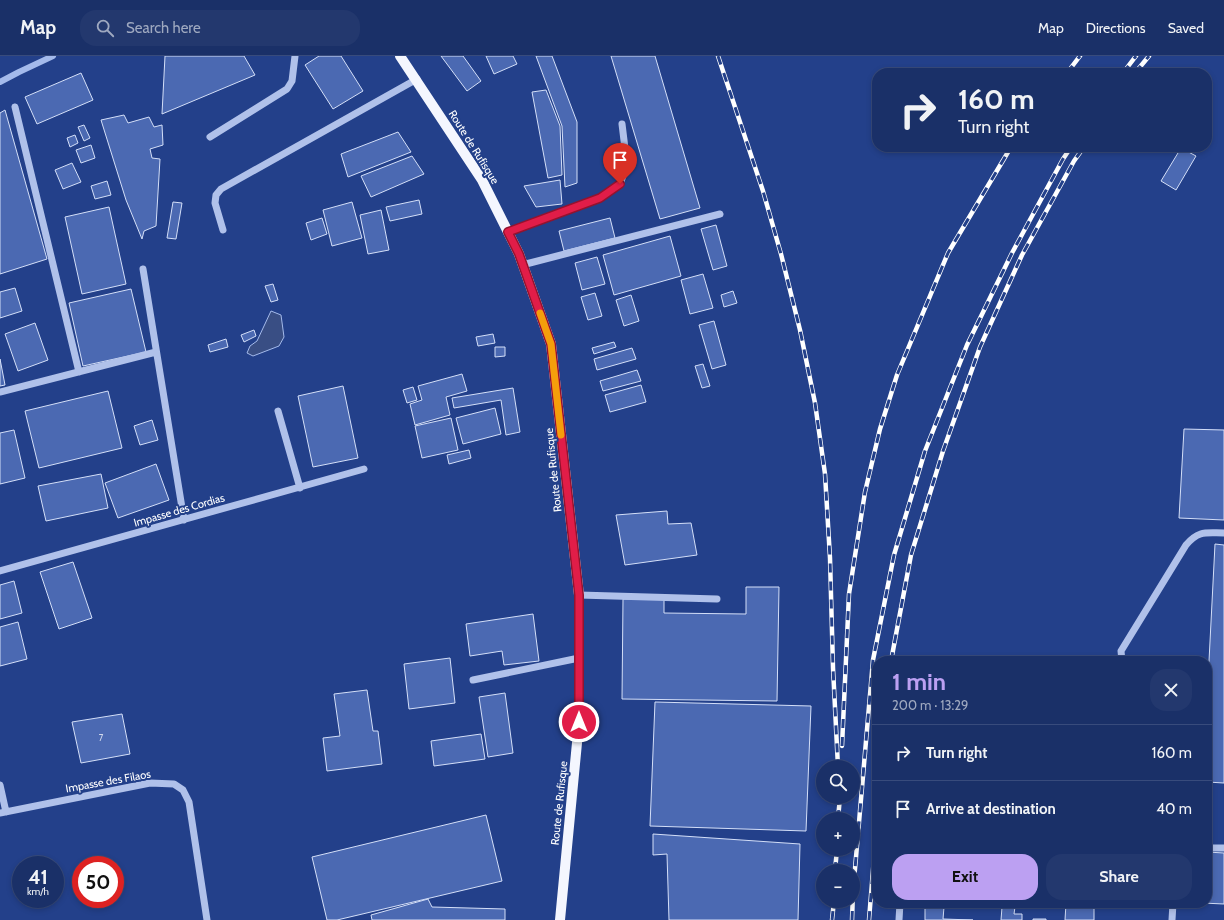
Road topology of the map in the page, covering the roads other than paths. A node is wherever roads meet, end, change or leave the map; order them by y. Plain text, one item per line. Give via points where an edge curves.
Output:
1 (294, 56) edge
2 (400, 56) edge
3 (417, 79) junction
4 (15, 107) dead end
5 (622, 124) dead end
6 (210, 137) dead end
7 (720, 214) dead end
8 (223, 230) dead end
9 (508, 232) junction
10 (522, 266) junction
11 (143, 269) dead end
12 (156, 352) junction
13 (79, 372) junction
14 (0, 392) edge
15 (278, 411) dead end
16 (364, 469) dead end
17 (300, 488) junction
18 (184, 520) junction
19 (1224, 533) edge
20 (0, 572) edge
21 (579, 595) junction
22 (717, 599) dead end
23 (1122, 656) edge
24 (579, 658) junction
25 (473, 680) dead end
26 (0, 785) edge
27 (3, 812) edge
28 (1212, 848) edge
29 (1224, 848) edge
30 (900, 908) edge
31 (1173, 908) edge
32 (207, 920) edge
33 (560, 920) edge
34 (899, 920) edge
35 (1172, 920) edge

1 - 6 street via 292,81 287,89
2 - 3 main road, Route de Rufisque
3 - 8 street via 221,190 216,194 215,203
3 - 9 main road, Route de Rufisque via 482,180
4 - 13 street
5 - 9 street via 627,165 620,184 600,198
7 - 10 street
9 - 10 main road, Route de Rufisque
10 - 21 main road, Route de Rufisque via 551,344
11 - 12 street
12 - 13 street
12 - 18 street
13 - 14 street
15 - 17 street
16 - 17 street, Impasse des Cordias
17 - 18 street, Impasse des Cordias
18 - 20 street, Impasse des Cordias
19 - 23 street via 1203,532 1192,537 1121,651
21 - 22 street
21 - 24 main road, Route de Rufisque
24 - 25 street
24 - 33 main road, Route de Rufisque via 579,722
26 - 27 street
27 - 32 street, Impasse des Filaos via 150,783 174,784 183,790 189,802
28 - 29 street
30 - 34 street
31 - 35 street

